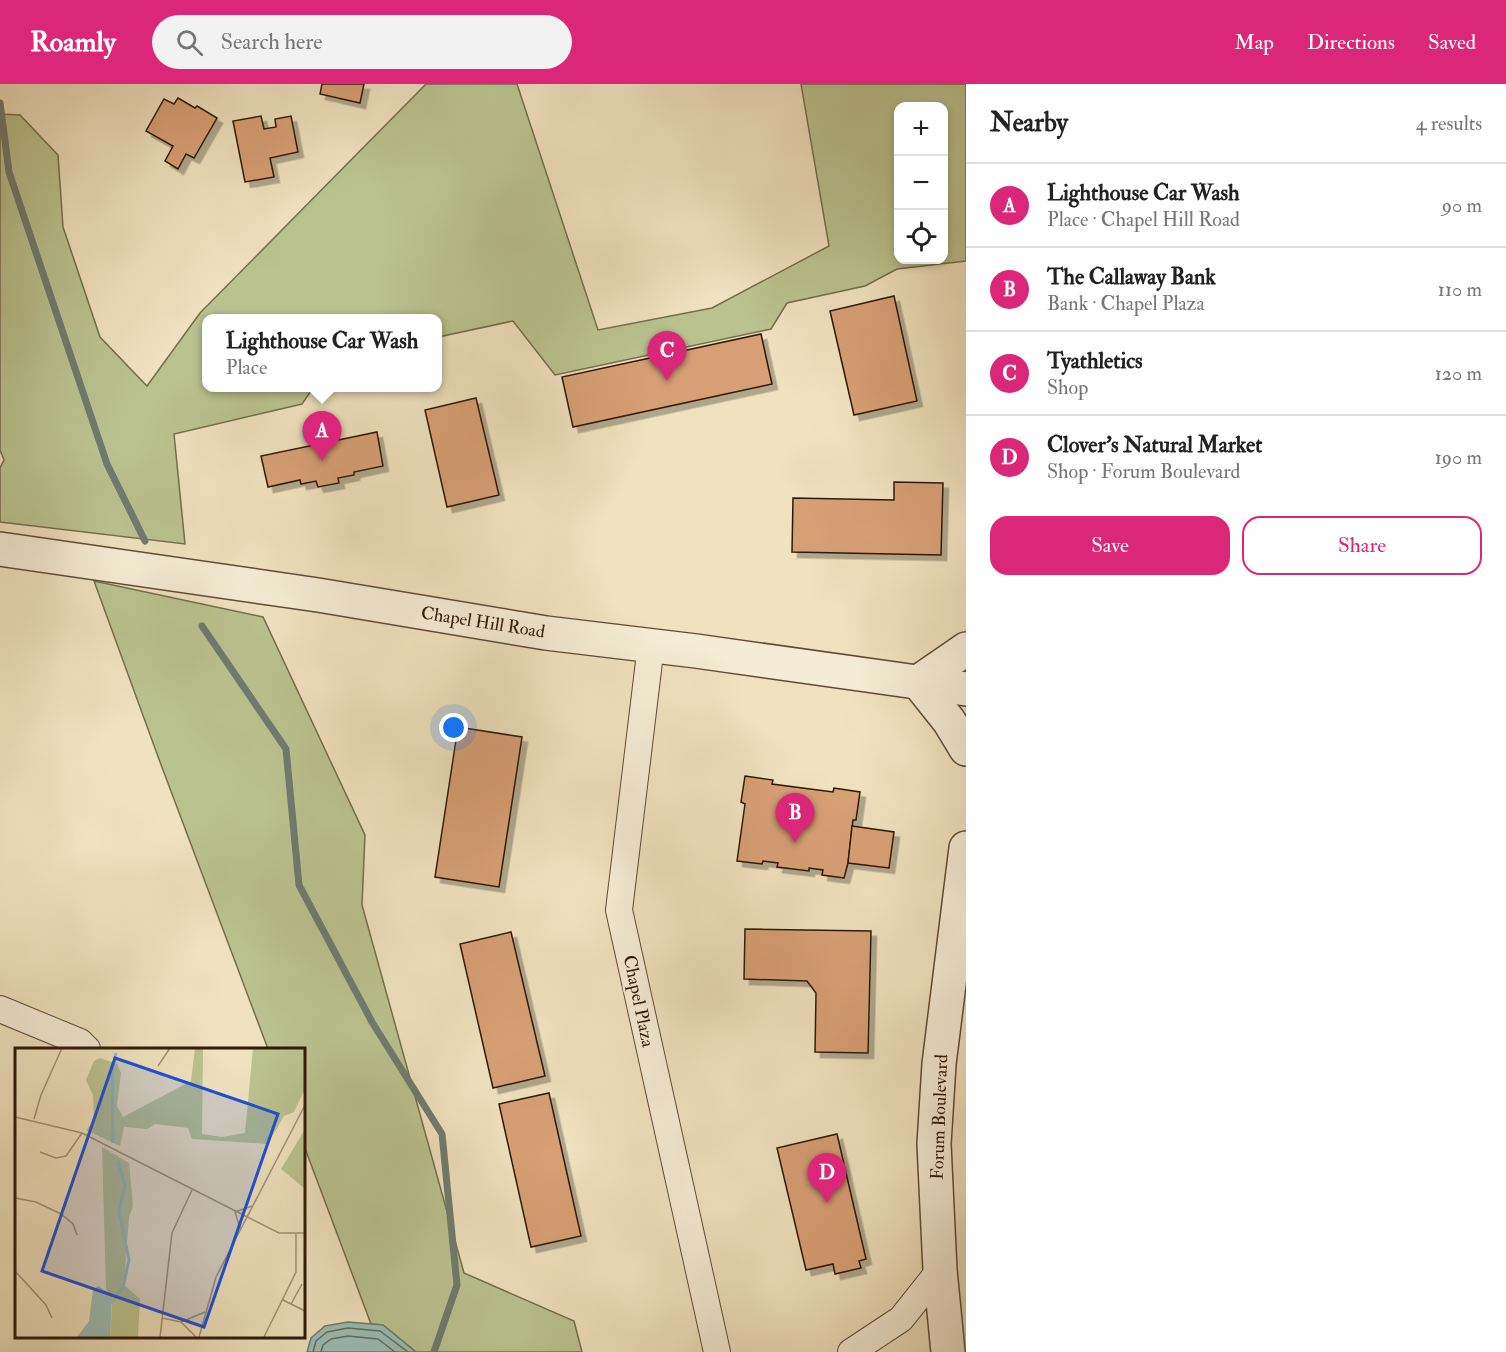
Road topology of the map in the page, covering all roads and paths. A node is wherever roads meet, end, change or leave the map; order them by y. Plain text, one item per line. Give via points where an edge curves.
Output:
1 (0, 549) edge
2 (651, 645) junction
3 (966, 649) edge
4 (918, 682) junction
5 (966, 689) edge
6 (966, 749) edge
7 (966, 848) edge
8 (0, 1009) edge
9 (86, 1048) edge
10 (940, 1270) junction
11 (717, 1352) edge
12 (851, 1352) edge
13 (948, 1352) edge

1 - 2 street, Chapel Hill Road via 546,633
2 - 4 street, Chapel Hill Road
2 - 11 street, Chapel Plaza via 619,910
3 - 4 street
4 - 5 street, Chapel Hill Road
4 - 6 street
7 - 10 street, Forum Boulevard via 939,1064 934,1144
8 - 9 street
10 - 12 street via 902,1319
10 - 13 street, Forum Boulevard

